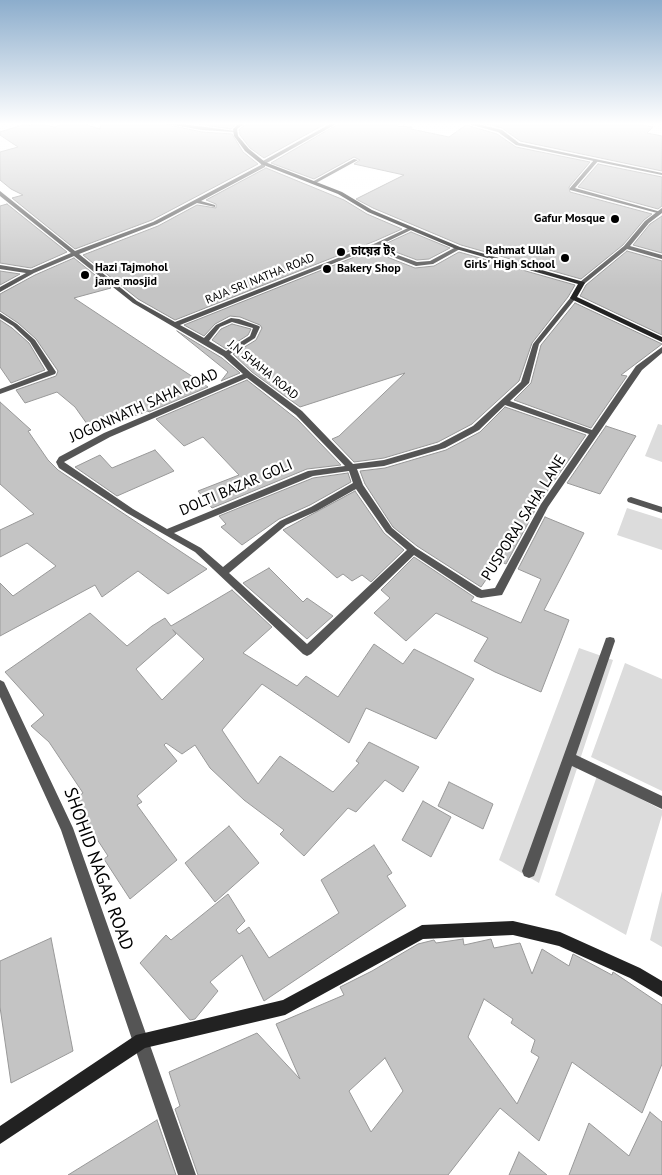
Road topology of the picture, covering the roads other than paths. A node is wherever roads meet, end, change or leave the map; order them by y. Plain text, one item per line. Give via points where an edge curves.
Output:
1 (238, 178) edge
2 (302, 178) edge
3 (322, 178) edge
4 (582, 178) edge
5 (314, 182) junction
6 (1, 194) edge
7 (196, 201) junction
8 (213, 206) dead end
9 (660, 212) edge
10 (410, 229) junction
11 (378, 244) junction
12 (626, 247) junction
13 (458, 248) junction
14 (73, 254) junction
15 (662, 257) edge
16 (0, 267) edge
17 (32, 272) junction
18 (582, 283) junction
19 (0, 290) edge
20 (572, 298) junction
21 (0, 315) edge
22 (174, 325) junction
23 (662, 340) edge
24 (205, 341) junction
25 (662, 350) edge
26 (226, 354) junction
27 (248, 375) junction
28 (0, 392) edge
29 (504, 402) junction
30 (594, 433) junction
31 (353, 468) junction
32 (358, 484) junction
33 (631, 500) dead end
34 (662, 510) edge
35 (166, 533) junction
36 (413, 550) junction
37 (223, 572) junction
38 (610, 641) dead end
39 (0, 685) edge
40 (569, 758) junction
41 (662, 803) edge
42 (529, 871) dead end
43 (662, 990) edge
44 (142, 1041) junction
45 (0, 1136) edge
46 (188, 1175) edge

1 - 7 street
2 - 5 street
3 - 5 street
4 - 9 street via 572,189
5 - 10 street
6 - 14 street, J.N SHAHA ROAD
7 - 8 street
7 - 14 street via 155,223
9 - 12 street
10 - 11 street, RAJA SRI NATHA ROAD
10 - 13 street
11 - 13 street via 390,254 416,264 431,263
11 - 22 street, RAJA SRI NATHA ROAD
12 - 15 street
12 - 18 street
13 - 18 street
14 - 17 street
14 - 22 street, J.N SHAHA ROAD via 135,302
16 - 17 street
17 - 19 street
18 - 20 street
20 - 23 street
20 - 29 street, DOLTI BAZAR GOLI via 536,344 526,383
21 - 28 street via 33,341 52,372
22 - 24 street, J.N SHAHA ROAD
24 - 26 street, J.N SHAHA ROAD
24 - 26 street via 218,326 231,320 257,327 253,337
25 - 30 street, PUSPORAJ SAHA LANE via 639,368
26 - 27 street, J.N SHAHA ROAD
27 - 31 street, J.N SHAHA ROAD via 299,413
27 - 35 street, JOGONNATH SAHA ROAD via 107,434 60,462
29 - 30 street
29 - 31 street, DOLTI BAZAR GOLI via 476,428 442,446 384,463
30 - 36 street, PUSPORAJ SAHA LANE via 544,506 498,592 481,594
31 - 32 street, PUSPORAJ SAHA LANE
31 - 35 street, DOLTI BAZAR GOLI via 311,473
32 - 36 street, PUSPORAJ SAHA LANE via 389,530
32 - 37 street via 283,523
33 - 34 street
35 - 37 street, DOLTI BAZAR GOLI via 198,550
36 - 37 street, DOLTI BAZAR GOLI via 307,651
38 - 40 street
39 - 44 street, SHOHID NAGAR ROAD via 67,828
40 - 41 street
40 - 42 street
43 - 44 street via 635,973 560,938 512,928 422,932 285,1007
44 - 45 street
44 - 46 street, SHOHID NAGAR ROAD

